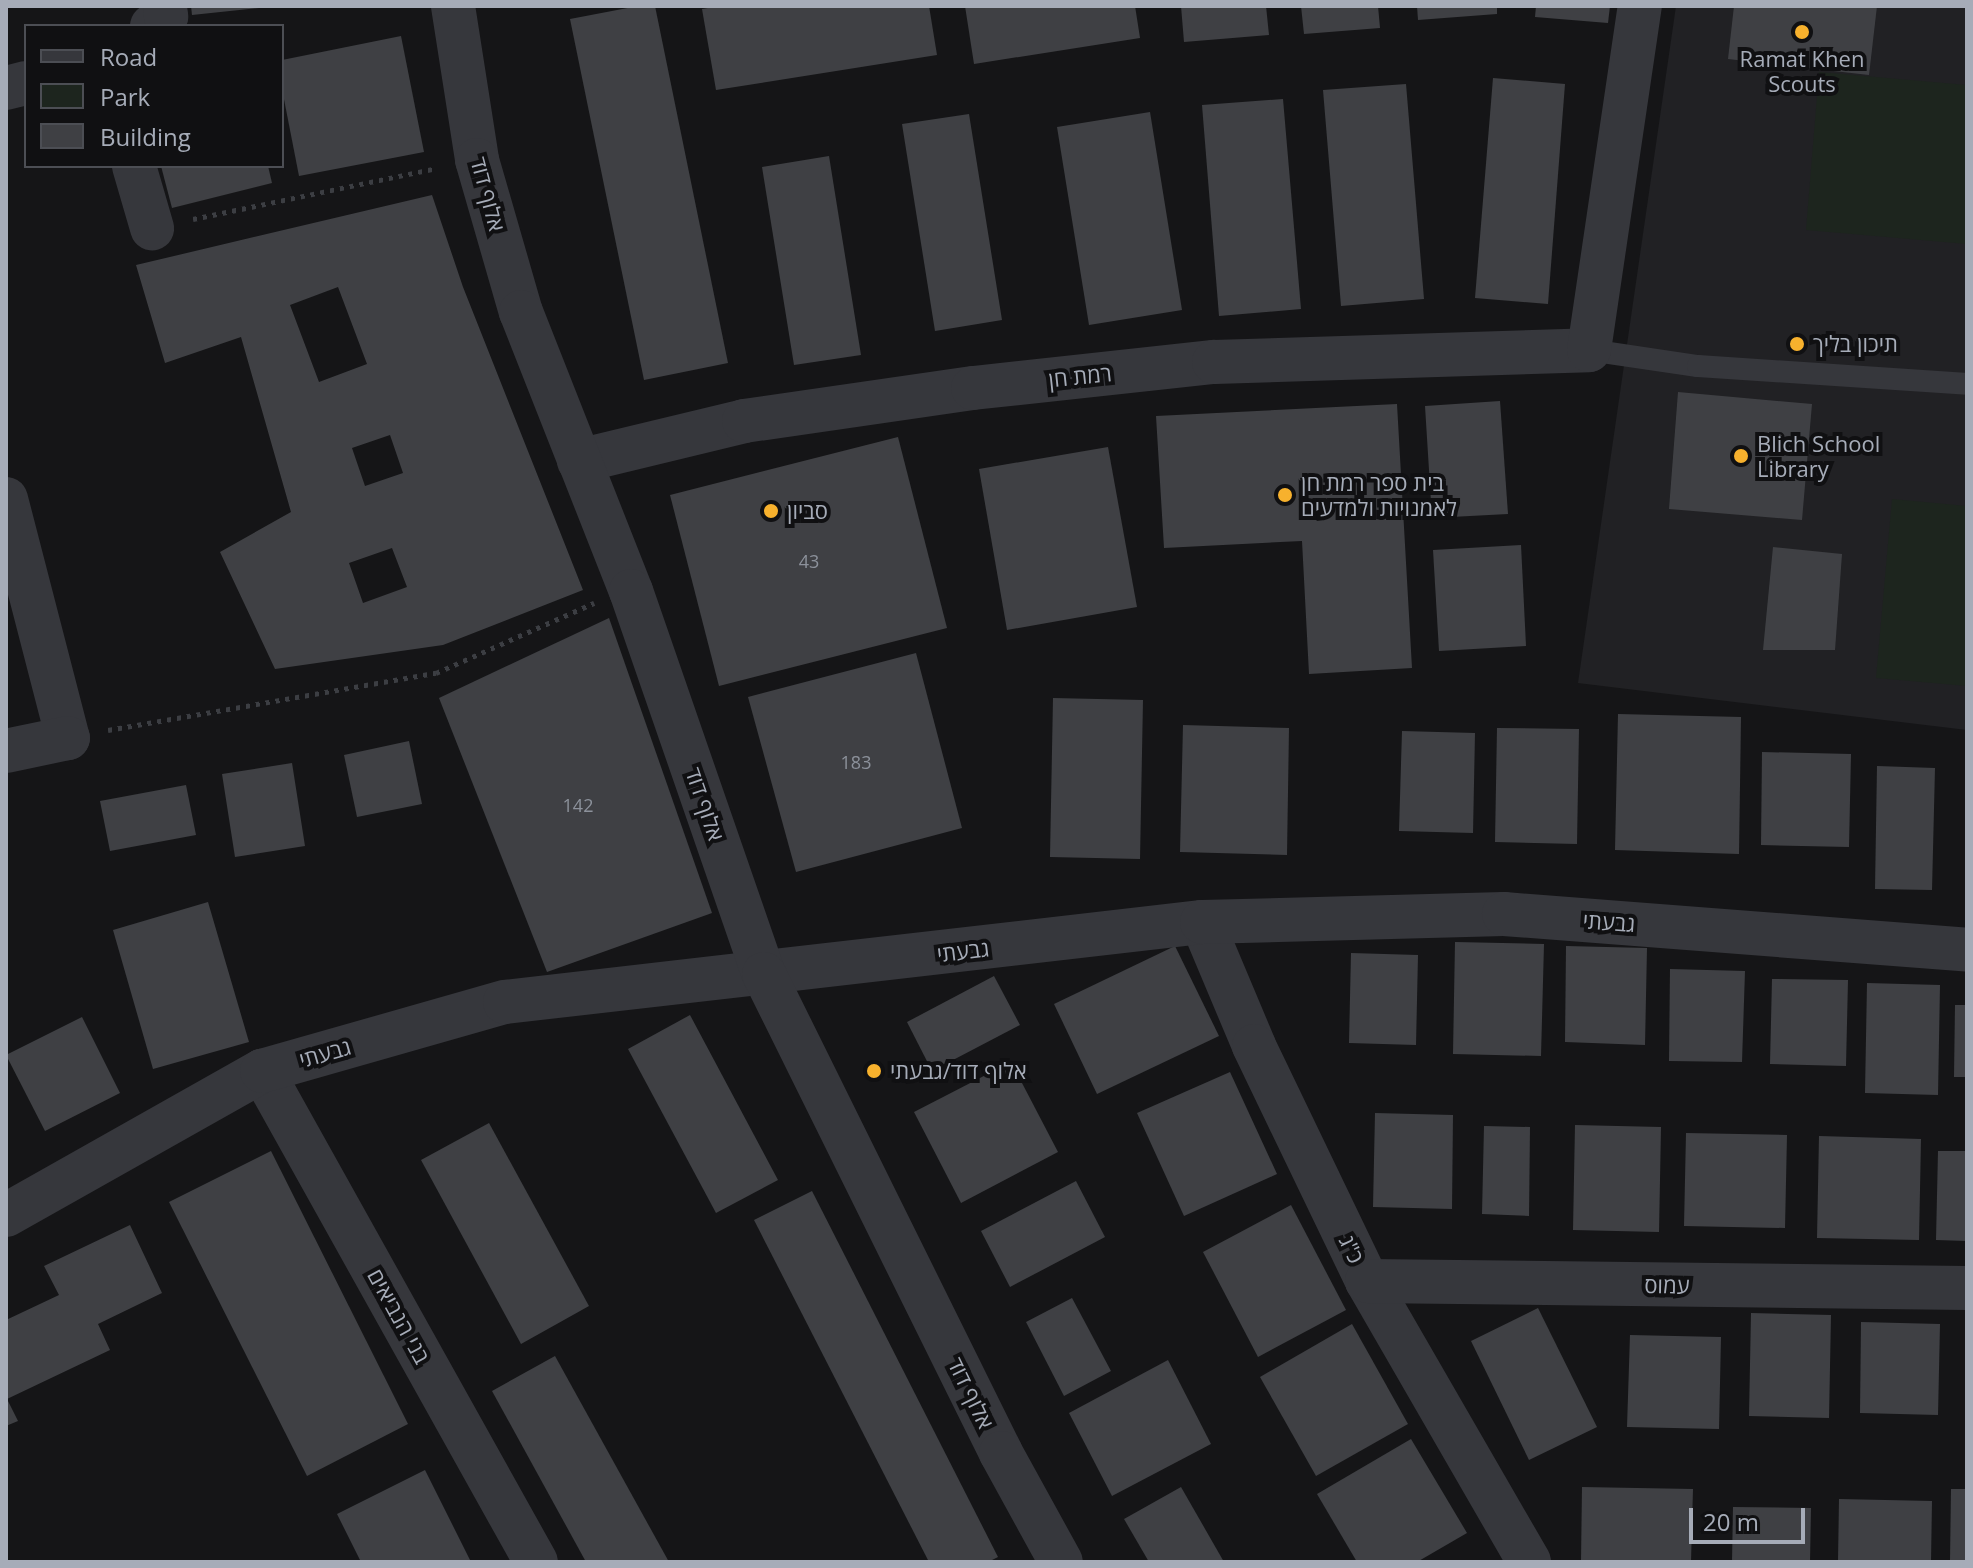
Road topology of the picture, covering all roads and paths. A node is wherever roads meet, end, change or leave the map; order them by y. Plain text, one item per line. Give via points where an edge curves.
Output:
1 (165, 6) edge
2 (453, 6) edge
3 (1640, 6) edge
4 (155, 24) edge
5 (477, 160) junction
6 (135, 168) edge
7 (152, 228) joint
8 (1589, 350) junction
9 (1967, 384) edge
10 (579, 461) junction
11 (6, 499) edge
12 (631, 591) junction
13 (68, 738) junction
14 (6, 751) edge
15 (1202, 922) junction
16 (1967, 950) edge
17 (764, 974) junction
18 (262, 1071) junction
19 (6, 1215) edge
20 (1367, 1281) junction
21 (1967, 1288) edge
22 (536, 1562) edge
23 (1061, 1562) edge
24 (1529, 1562) edge

1 - 4 street via 166,17
2 - 5 street, אלוף דוד
3 - 8 street
5 - 7 path
5 - 10 street, אלוף דוד via 521,312
6 - 7 street
8 - 9 lane via 1698,366
8 - 10 street, רמת חן via 1214,362 973,388 744,421
10 - 12 street, אלוף דוד
11 - 13 street
12 - 13 path via 436,673
12 - 17 street, אלוף דוד
13 - 14 street
15 - 16 street, גבעתי via 1504,914
15 - 17 street, גבעתי
15 - 20 street, כ"ג via 1254,1046
17 - 18 street, גבעתי via 505,1002
17 - 23 street, אלוף דוד via 1001,1453
18 - 19 street, גבעתי
18 - 22 street, בני הנביאים
20 - 21 street, עמוס
20 - 24 street, כ"ג

